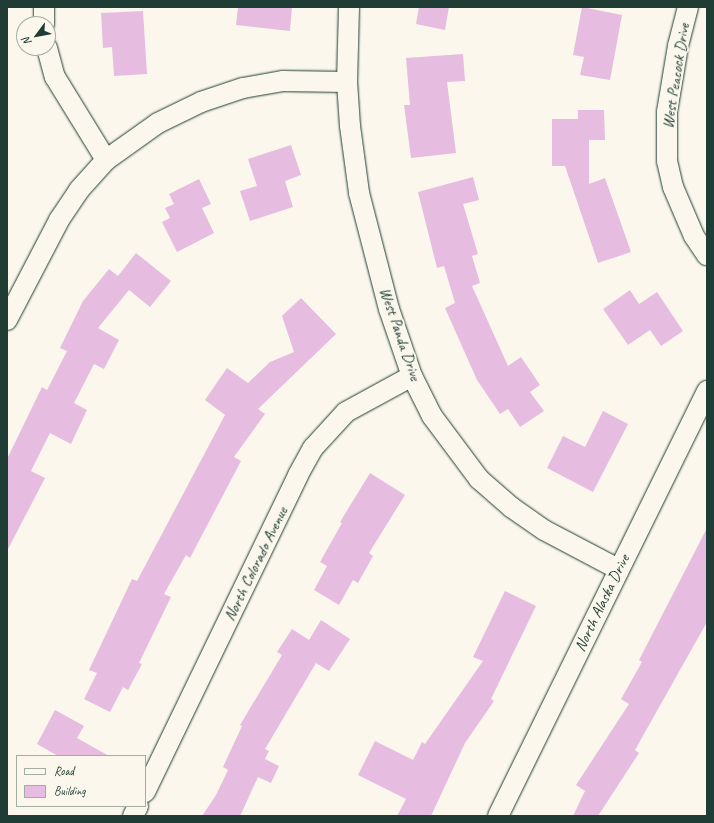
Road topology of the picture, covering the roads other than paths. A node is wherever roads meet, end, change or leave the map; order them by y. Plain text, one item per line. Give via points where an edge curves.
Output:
1 (349, 7) edge
2 (688, 7) edge
3 (49, 56) edge
4 (347, 82) junction
5 (106, 160) junction
6 (707, 255) edge
7 (7, 320) edge
8 (412, 376) junction
9 (707, 390) edge
10 (618, 569) junction
11 (146, 790) edge
12 (138, 807) edge
13 (133, 816) edge
14 (498, 816) edge

1 - 4 street, West Panda Drive
2 - 6 street, West Peacock Drive via 678,46 667,112 667,161 673,187 694,236
3 - 5 street via 55,77
4 - 5 street via 283,81 243,88 201,102 158,123
4 - 8 street, West Panda Drive via 359,193 390,309
5 - 7 street via 79,190 59,220
8 - 10 street, West Panda Drive via 432,416 479,479 544,530
8 - 11 street, North Colorado Avenue via 346,412 313,448
9 - 10 street, North Alaska Drive
10 - 14 street, North Alaska Drive
12 - 13 street

